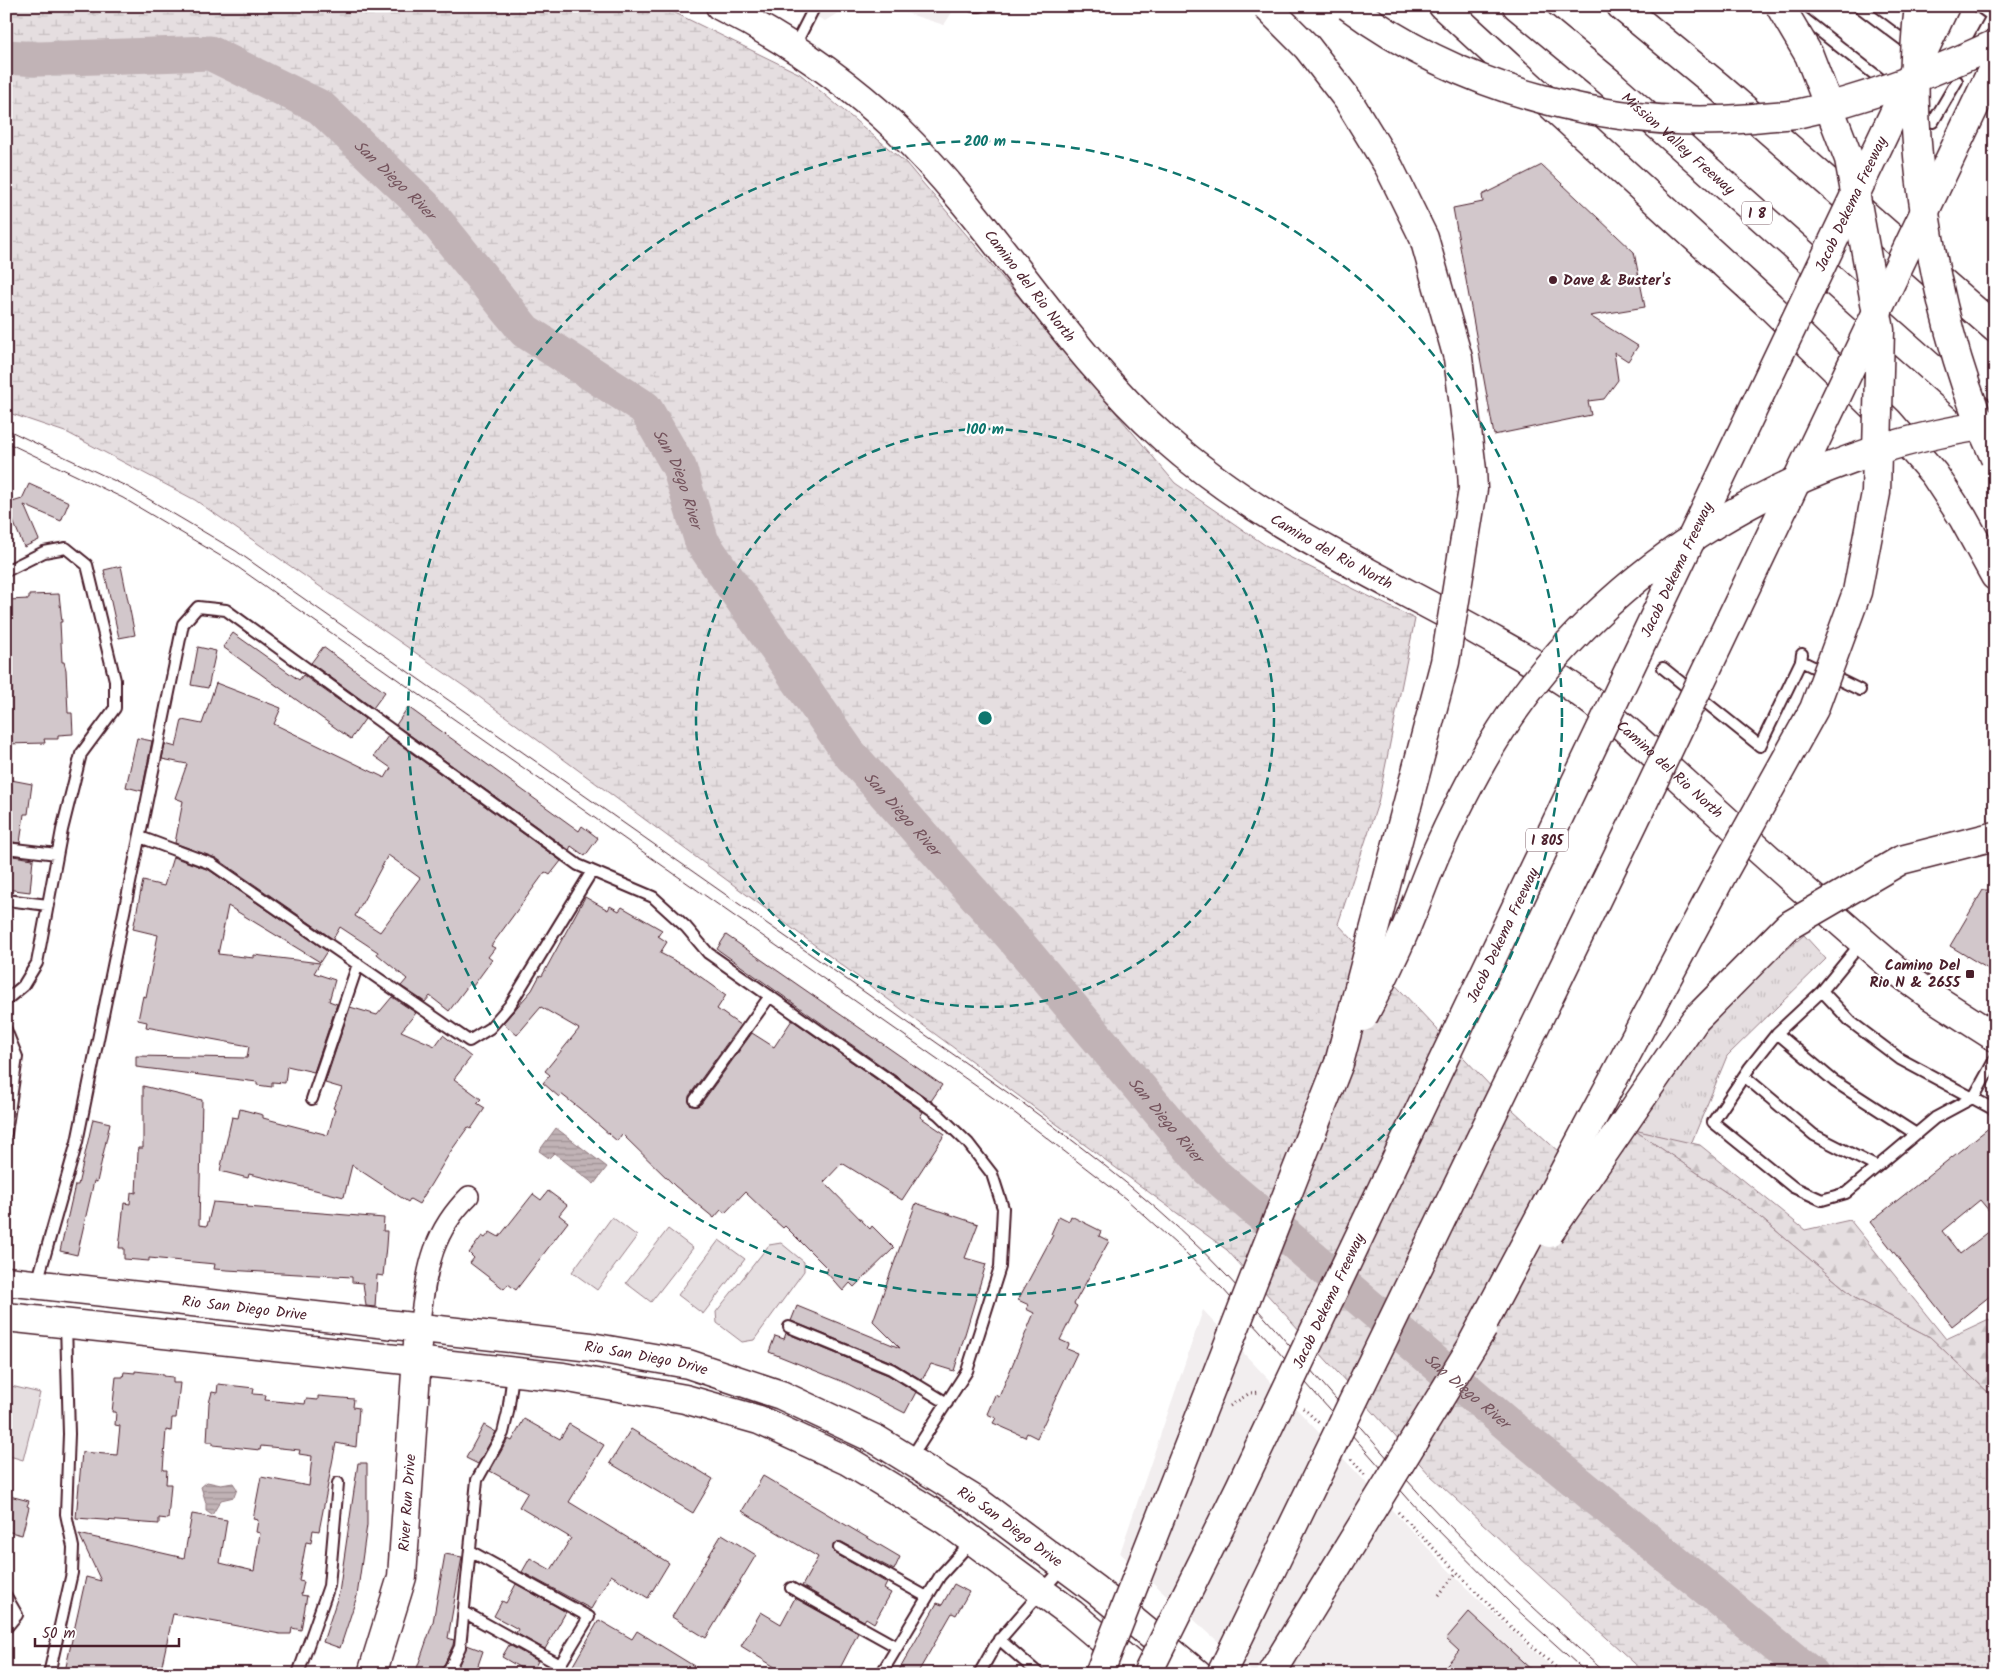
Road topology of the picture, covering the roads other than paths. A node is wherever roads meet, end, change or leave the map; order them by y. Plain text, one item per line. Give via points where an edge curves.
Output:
1 (815, 6) edge
2 (973, 6) edge
3 (980, 6) edge
4 (1266, 6) edge
5 (1348, 6) edge
6 (1443, 6) edge
7 (1516, 6) edge
8 (1621, 6) edge
9 (1858, 6) edge
10 (1919, 6) edge
11 (1945, 6) edge
12 (1978, 6) edge
13 (723, 7) edge
14 (1790, 8) edge
15 (1993, 12) edge
16 (1995, 44) edge
17 (794, 48) junction
18 (1995, 64) edge
19 (1957, 80) junction
20 (1995, 328) edge
21 (1995, 424) edge
22 (1995, 458) edge
23 (6, 571) edge
24 (1995, 576) edge
25 (1663, 668) dead end
26 (1860, 690) dead end
27 (1995, 836) edge
28 (140, 837) junction
29 (6, 848) edge
30 (57, 854) junction
31 (592, 871) junction
32 (6, 900) edge
33 (48, 905) junction
34 (1863, 942) junction
35 (358, 964) junction
36 (1822, 991) junction
37 (770, 996) junction
38 (6, 1000) edge
39 (6, 1030) edge
40 (1777, 1033) junction
41 (1995, 1037) edge
42 (1995, 1059) edge
43 (1339, 1063) junction
44 (1744, 1076) junction
45 (1974, 1097) junction
46 (312, 1099) dead end
47 (695, 1100) dead end
48 (1995, 1110) edge
49 (6, 1133) edge
50 (1916, 1134) junction
51 (1877, 1167) junction
52 (469, 1196) dead end
53 (6, 1281) edge
54 (36, 1284) junction
55 (6, 1317) edge
56 (66, 1323) junction
57 (419, 1327) junction
58 (789, 1327) dead end
59 (1472, 1344) junction
60 (418, 1361) junction
61 (513, 1371) junction
62 (947, 1403) junction
63 (910, 1460) junction
64 (338, 1483) dead end
65 (973, 1540) junction
66 (839, 1548) dead end
67 (470, 1551) junction
68 (1064, 1566) junction
69 (791, 1588) dead end
70 (1043, 1592) junction
71 (6, 1596) edge
72 (927, 1597) junction
73 (464, 1612) junction
74 (6, 1628) edge
75 (999, 1639) junction
76 (897, 1647) junction
77 (49, 1674) edge
78 (298, 1674) edge
79 (372, 1674) edge
80 (447, 1674) edge
81 (881, 1674) edge
82 (979, 1674) edge
83 (1039, 1674) edge
84 (1099, 1674) edge
85 (1143, 1674) edge
86 (1147, 1674) edge
87 (1198, 1674) edge
88 (1221, 1674) edge
89 (1271, 1674) edge

1 - 17 lane
2 - 3 lane
4 - 43 main road, bridge via 1307,47 1348,100 1389,167 1424,238 1458,358 1472,470 1473,489 1445,662
5 - 16 main road, bridge via 1433,58 1508,89 1584,109 1660,121 1724,121 1794,114 1861,98 1937,71
6 - 24 main road via 1770,306 1888,421 1940,482
7 - 21 main road, Mission Valley Freeway / I 8 via 1609,82
8 - 20 main road via 1718,86
9 - 19 lane
10 - 22 main road, bridge via 1916,115 1922,186 1934,259 1951,334 1970,396
11 - 86 main road, Jacob Dekema Freeway / I 805, bridge via 1240,1487
12 - 15 lane
13 - 17 main road, Camino del Rio North
14 - 19 lane via 1933,122
14 - 59 main road, bridge via 1849,159 1880,330 1876,493 1857,592 1814,709
15 - 19 lane
17 - 34 main road, Camino del Rio North via 830,73 897,129 954,192 1104,376 1195,465 1277,522 1510,649 1571,686 1629,731
18 - 88 main road, bridge via 1634,822
21 - 43 main road, bridge via 1888,446 1760,500 1680,545 1628,584 1585,623 1536,680 1470,784 1436,853 1393,959
23 - 30 lane via 44,552 66,548 87,565 115,680 115,708 81,754
25 - 26 lane via 1760,746 1802,658
27 - 59 main road, bridge via 1901,860 1788,926 1695,1020
28 - 31 lane via 184,624 198,607 226,610 578,865
28 - 35 lane via 212,864
28 - 54 lane via 77,1142
29 - 30 lane
30 - 33 lane
31 - 35 lane via 510,1004 490,1028 469,1041
31 - 37 lane via 653,898 686,927 708,953
32 - 33 lane
33 - 38 lane via 37,963 23,986
34 - 36 lane
34 - 41 main road, Camino del Rio North via 1931,996
35 - 46 lane
36 - 40 lane
36 - 45 lane via 1851,1022 1900,1059
37 - 47 lane
37 - 62 lane via 938,1114 968,1143 992,1174 1003,1208 1000,1266 967,1371
39 - 49 lane via 17,1056
40 - 44 lane
40 - 50 lane via 1834,1081
42 - 45 lane
43 - 84 main road, bridge
44 - 51 lane via 1814,1135
44 - 51 lane via 1712,1122 1793,1188 1822,1200 1846,1192
45 - 48 lane
45 - 50 lane via 1935,1118
50 - 51 lane
52 - 57 street via 455,1209 436,1240 427,1268
53 - 54 main road, Rio San Diego Drive
54 - 57 main road, Rio San Diego Drive
55 - 56 main road, Rio San Diego Drive
56 - 60 main road, Rio San Diego Drive
56 - 77 lane via 69,1434 66,1514 72,1547 72,1574
57 - 60 main road, River Run Drive
57 - 63 main road, Rio San Diego Drive via 591,1347 688,1364 781,1396 877,1440
58 - 62 lane via 891,1368
59 - 89 main road, bridge
60 - 61 main road, Rio San Diego Drive
60 - 79 main road, River Run Drive via 402,1577
61 - 65 main road, Rio San Diego Drive via 685,1398 759,1420 848,1461
61 - 67 lane via 503,1433 476,1480
62 - 63 lane
63 - 68 main road, Rio San Diego Drive via 978,1502
64 - 78 lane via 328,1586
65 - 70 main road, Rio San Diego Drive
65 - 72 lane via 940,1576
66 - 72 lane
67 - 73 lane
67 - 73 lane via 590,1617 560,1665
68 - 70 lane
68 - 87 main road, Rio San Diego Drive
69 - 76 lane
70 - 75 lane via 1018,1615
70 - 85 main road, Rio San Diego Drive
71 - 74 lane via 17,1615
72 - 76 lane
73 - 80 lane via 460,1647
75 - 82 lane
75 - 83 lane
76 - 81 lane

